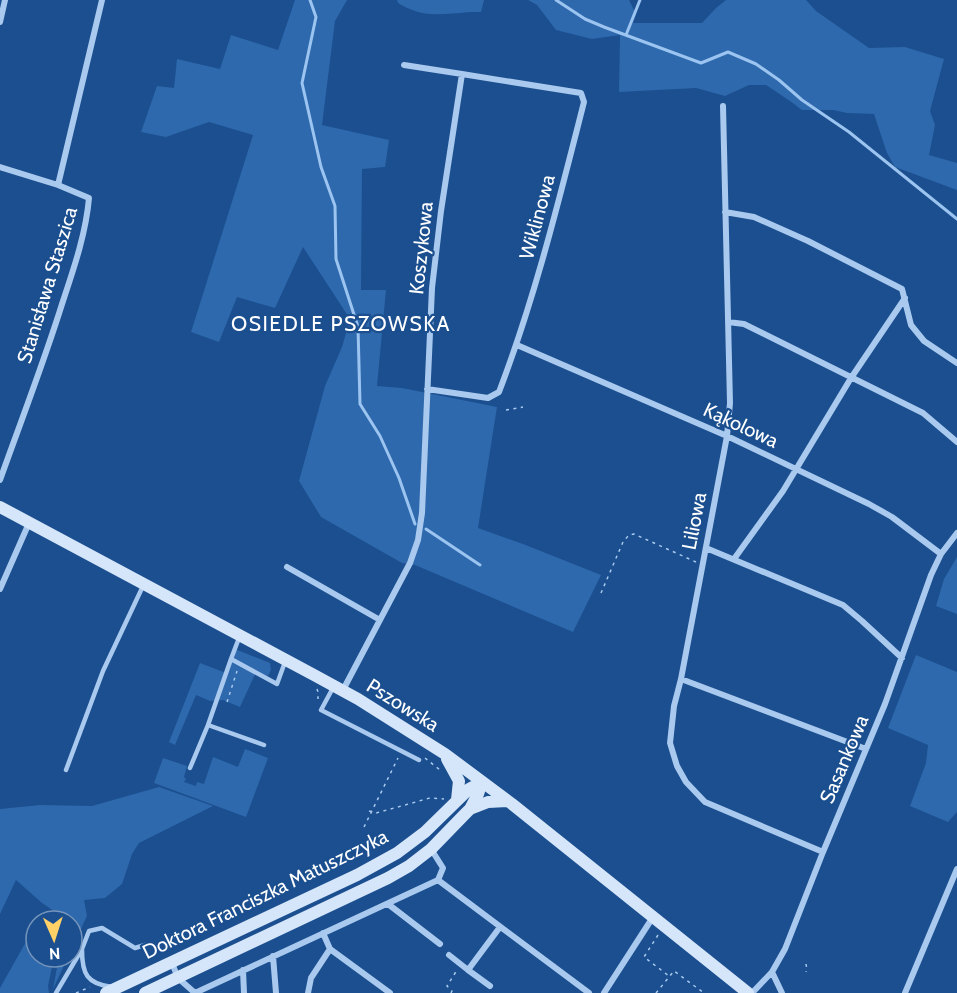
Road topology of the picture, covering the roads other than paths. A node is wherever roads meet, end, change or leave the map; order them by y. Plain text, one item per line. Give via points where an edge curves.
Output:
1 (5, 0) edge
2 (102, 0) edge
3 (0, 22) edge
4 (404, 65) dead end
5 (462, 75) junction
6 (723, 106) dead end
7 (0, 168) edge
8 (58, 185) junction
9 (725, 212) junction
10 (905, 298) junction
11 (728, 322) junction
12 (517, 345) junction
13 (957, 363) edge
14 (851, 378) junction
15 (427, 389) junction
16 (727, 436) junction
17 (957, 442) edge
18 (795, 469) junction
19 (0, 480) edge
20 (0, 507) edge
21 (29, 522) junction
22 (957, 533) edge
23 (706, 548) junction
24 (941, 554) junction
25 (734, 559) junction
26 (286, 567) dead end
27 (145, 584) junction
28 (0, 589) edge
29 (380, 620) junction
30 (240, 635) junction
31 (902, 658) junction
32 (231, 659) junction
33 (286, 660) junction
34 (681, 679) junction
35 (338, 688) junction
36 (208, 725) junction
37 (264, 745) dead end
38 (866, 749) junction
39 (445, 754) junction
40 (418, 760) dead end
41 (190, 768) dead end
42 (66, 770) dead end
43 (482, 782) junction
44 (453, 799) junction
45 (507, 801) junction
46 (470, 809) junction
47 (431, 849) junction
48 (823, 852) junction
49 (957, 869) edge
50 (438, 880) junction
51 (388, 904) junction
52 (653, 917) junction
53 (500, 927) junction
54 (323, 933) junction
55 (84, 944) edge
56 (440, 944) dead end
57 (145, 945) dead end
58 (330, 949) junction
59 (449, 955) dead end
60 (273, 956) junction
61 (172, 963) junction
62 (70, 969) edge
63 (84, 969) edge
64 (243, 970) junction
65 (468, 970) junction
66 (772, 972) junction
67 (178, 978) junction
68 (490, 986) dead end
69 (112, 990) edge
70 (56, 993) edge
71 (145, 993) edge
72 (244, 993) edge
73 (276, 993) edge
74 (308, 993) edge
75 (390, 993) edge
76 (589, 993) edge
77 (604, 993) edge
78 (750, 993) edge
79 (782, 993) edge
80 (905, 993) edge

1 - 3 street
2 - 8 street, Stanisława Staszica
4 - 5 street
5 - 12 street, Wiklinowa via 581,93 584,102
5 - 15 street, Koszykowa via 441,211
6 - 9 street, Liliowa
7 - 8 street, Stanisława Staszica
8 - 19 street, Stanisława Staszica via 89,198 88,215 69,285
9 - 10 street via 754,217 808,241 902,289
9 - 11 street, Liliowa
10 - 13 street via 911,325 924,341
10 - 14 street
11 - 14 street via 744,324
11 - 16 street, Liliowa
12 - 15 street, Wiklinowa via 499,392 488,398
12 - 16 street, Kąkolowa
14 - 17 street via 923,413
14 - 18 street
15 - 29 street, Koszykowa via 418,540
16 - 18 street, Kąkolowa
16 - 23 street, Liliowa
18 - 24 street, Kąkolowa via 892,517
18 - 25 street
20 - 21 main road, Pszowska
21 - 27 main road, Pszowska
21 - 28 street
22 - 24 street, Sasankowa
23 - 25 street
23 - 34 street, Liliowa
24 - 31 street, Sasankowa
25 - 31 street via 843,605
26 - 29 street
27 - 30 main road, Pszowska
27 - 42 lane via 103,671
29 - 35 street, Koszykowa
30 - 32 lane
30 - 33 main road, Pszowska
31 - 38 street, Sasankowa
32 - 33 lane via 277,684
32 - 36 lane
33 - 35 main road, Pszowska
34 - 38 street
34 - 48 street, Liliowa via 670,743 676,766 686,782 705,802
35 - 39 main road, Pszowska
35 - 40 lane via 321,710
36 - 37 lane
36 - 41 lane
38 - 48 street, Sasankowa
39 - 43 main road, Pszowska
39 - 44 main road via 459,781
43 - 44 main road, Doktora Franciszka Matuszczyka
43 - 45 main road, Pszowska
43 - 46 main road, Doktora Franciszka Matuszczyka
44 - 61 main road, Doktora Franciszka Matuszczyka via 425,832 397,853
45 - 46 main road via 488,802
45 - 52 main road, Pszowska
46 - 47 main road, Doktora Franciszka Matuszczyka
47 - 50 street via 443,868
47 - 67 main road, Doktora Franciszka Matuszczyka via 388,878
48 - 66 street, Sasankowa
49 - 80 street
50 - 51 street
50 - 53 street
51 - 54 street
51 - 56 street
52 - 77 street
52 - 78 main road, Pszowska
53 - 65 street
53 - 76 street
54 - 58 street
54 - 60 street
55 - 57 lane via 89,931 102,928 135,948
58 - 74 street via 311,978
58 - 75 street
59 - 65 street
60 - 64 street
60 - 73 street
61 - 67 street
61 - 69 main road, Doktora Franciszka Matuszczyka
62 - 70 lane
63 - 69 lane via 93,982
64 - 67 street via 195,993
64 - 72 street
65 - 68 street
66 - 78 street, Sasankowa
66 - 79 street
67 - 71 main road, Doktora Franciszka Matuszczyka

